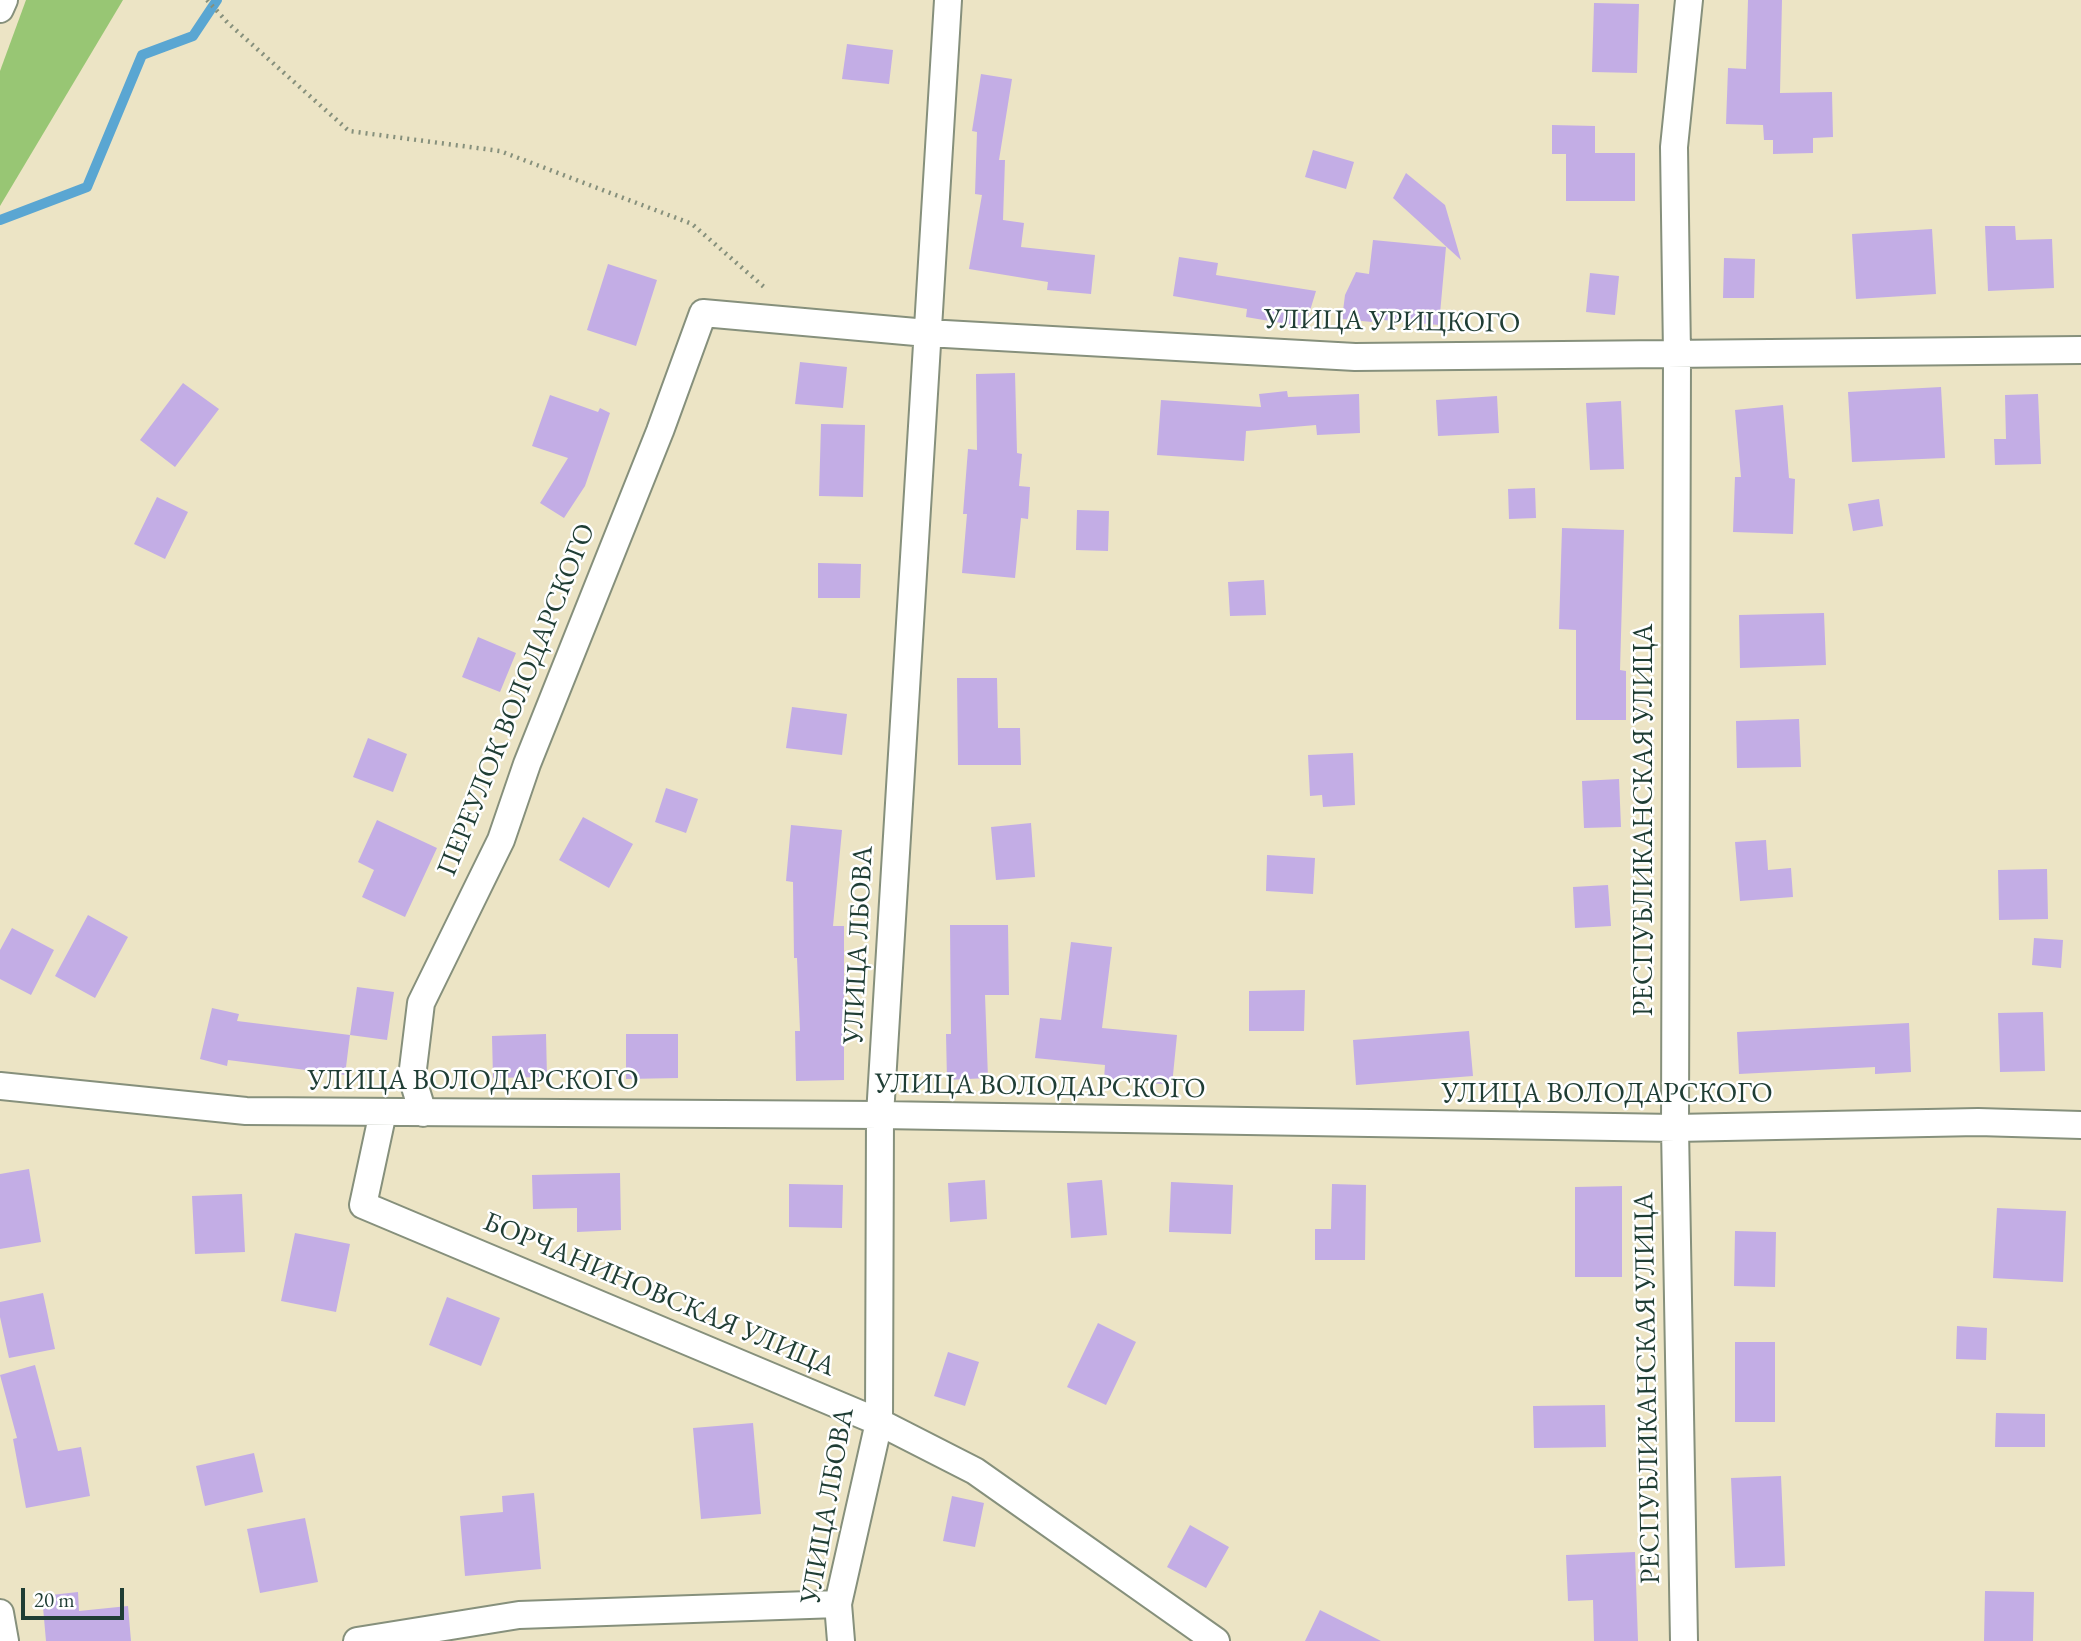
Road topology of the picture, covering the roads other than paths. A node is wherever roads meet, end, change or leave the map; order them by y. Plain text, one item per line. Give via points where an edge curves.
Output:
1 (4, 0) edge
2 (948, 0) edge
3 (1689, 0) edge
4 (0, 9) edge
5 (704, 313) joint
6 (927, 333) junction
7 (2081, 350) edge
8 (1677, 354) junction
9 (4, 1083) edge
10 (383, 1112) junction
11 (423, 1112) junction
12 (880, 1115) junction
13 (2081, 1125) edge
14 (1675, 1128) junction
15 (878, 1422) junction
16 (838, 1604) junction
17 (0, 1613) edge
18 (5, 1641) edge
19 (357, 1641) edge
20 (842, 1641) edge
21 (1216, 1641) edge
22 (1685, 1641) edge

1 - 4 street
2 - 6 street, УЛИЦА ЛБОВА
3 - 8 street, РЕСПУБЛИКАНСКАЯ УЛИЦА via 1674,147
5 - 6 street, УЛИЦА УРИЦКОГО
5 - 11 street, ПЕРЕУЛОК ВОЛОДАРСКОГО via 501,840 421,1003 412,1077
6 - 8 street, УЛИЦА УРИЦКОГО via 1355,357
6 - 12 street, УЛИЦА ЛБОВА
7 - 8 street, УЛИЦА УРИЦКОГО
8 - 14 street, РЕСПУБЛИКАНСКАЯ УЛИЦА
9 - 10 street, УЛИЦА ВОЛОДАРСКОГО via 246,1111
10 - 11 street, УЛИЦА ВОЛОДАРСКОГО
10 - 15 street, БОРЧАНИНОВСКАЯ УЛИЦА via 363,1205
11 - 12 street, УЛИЦА ВОЛОДАРСКОГО
12 - 14 street, УЛИЦА ВОЛОДАРСКОГО
12 - 15 street, УЛИЦА ЛБОВА
13 - 14 street, УЛИЦА ВОЛОДАРСКОГО via 1978,1122
14 - 22 street, РЕСПУБЛИКАНСКАЯ УЛИЦА
15 - 16 street, УЛИЦА ЛБОВА
15 - 21 street, БОРЧАНИНОВСКАЯ УЛИЦА via 975,1471
16 - 19 street via 519,1615
16 - 20 street, УЛИЦА ЛБОВА
17 - 18 street

